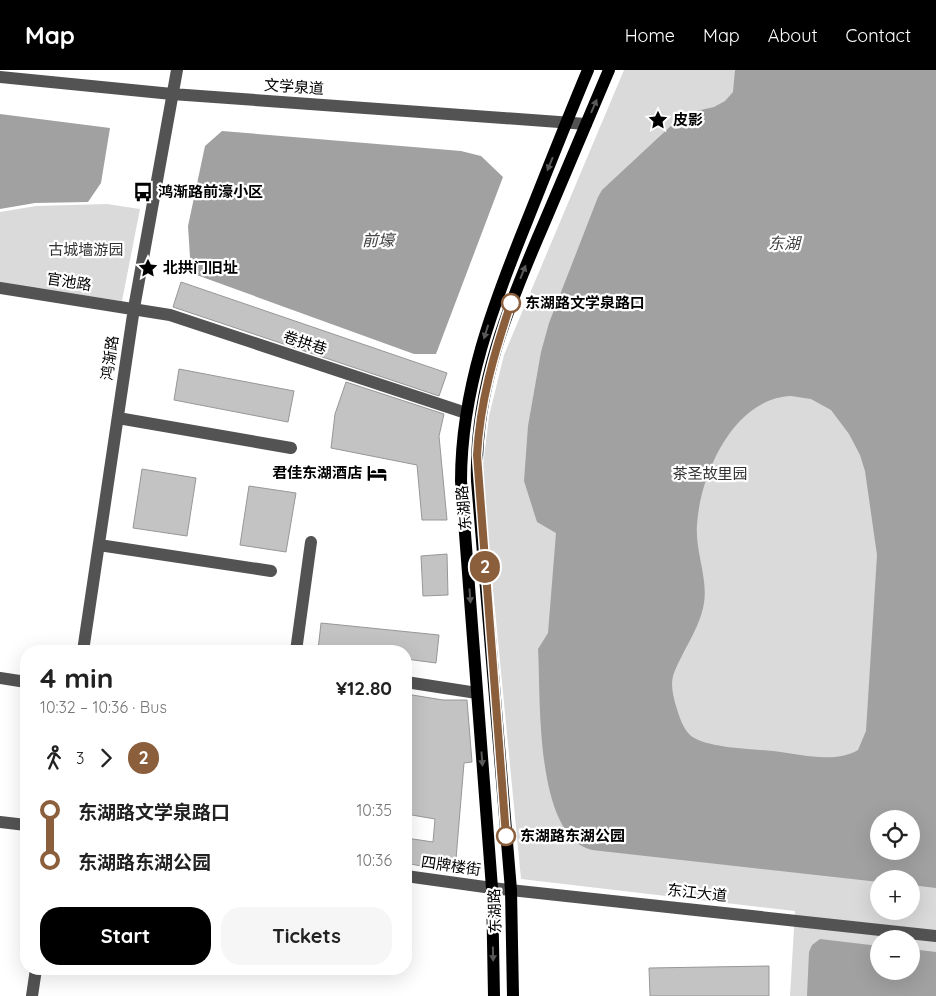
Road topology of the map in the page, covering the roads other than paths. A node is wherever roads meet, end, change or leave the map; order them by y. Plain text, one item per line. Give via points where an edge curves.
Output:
1 (177, 70) edge
2 (588, 70) edge
3 (609, 70) edge
4 (0, 77) edge
5 (172, 94) junction
6 (566, 123) junction
7 (586, 124) junction
8 (0, 288) edge
9 (134, 308) junction
10 (466, 413) junction
11 (118, 418) junction
12 (291, 448) dead end
13 (311, 542) dead end
14 (99, 545) junction
15 (271, 571) dead end
16 (84, 645) edge
17 (297, 645) edge
18 (0, 678) edge
19 (20, 681) edge
20 (412, 683) edge
21 (477, 693) junction
22 (0, 822) edge
23 (20, 824) edge
24 (412, 877) edge
25 (492, 888) junction
26 (511, 890) junction
27 (936, 936) edge
28 (35, 975) edge
29 (32, 996) edge
30 (494, 996) edge
31 (513, 996) edge

1 - 5 street, 鸿渐路
2 - 6 main road, 东湖路
7 -> 3 main road, 东湖路
4 - 5 street, 文学泉道
5 - 6 street, 文学泉道
5 - 9 street, 鸿渐路
6 - 7 street, 文学泉道
6 -> 10 main road, 东湖路 via 497,299 479,354
26 -> 7 main road, 东湖路 via 478,481 478,432 486,383 513,296
8 - 9 street, 官池路
9 - 10 street, 卷拱巷 via 170,315
9 - 11 street, 鸿渐路
10 -> 21 main road, 东湖路 via 461,481
11 - 12 street
11 - 14 street, 鸿渐路
13 - 17 street
14 - 15 street
14 - 16 street, 鸿渐路
18 - 19 street
20 - 21 street
21 -> 25 main road, 东湖路
22 - 23 street
24 - 25 street, 四牌楼街
25 - 26 street, 东江大道
25 -> 30 main road, 东湖路
26 - 27 street, 东江大道
26 - 31 main road, 东湖路
28 - 29 street

